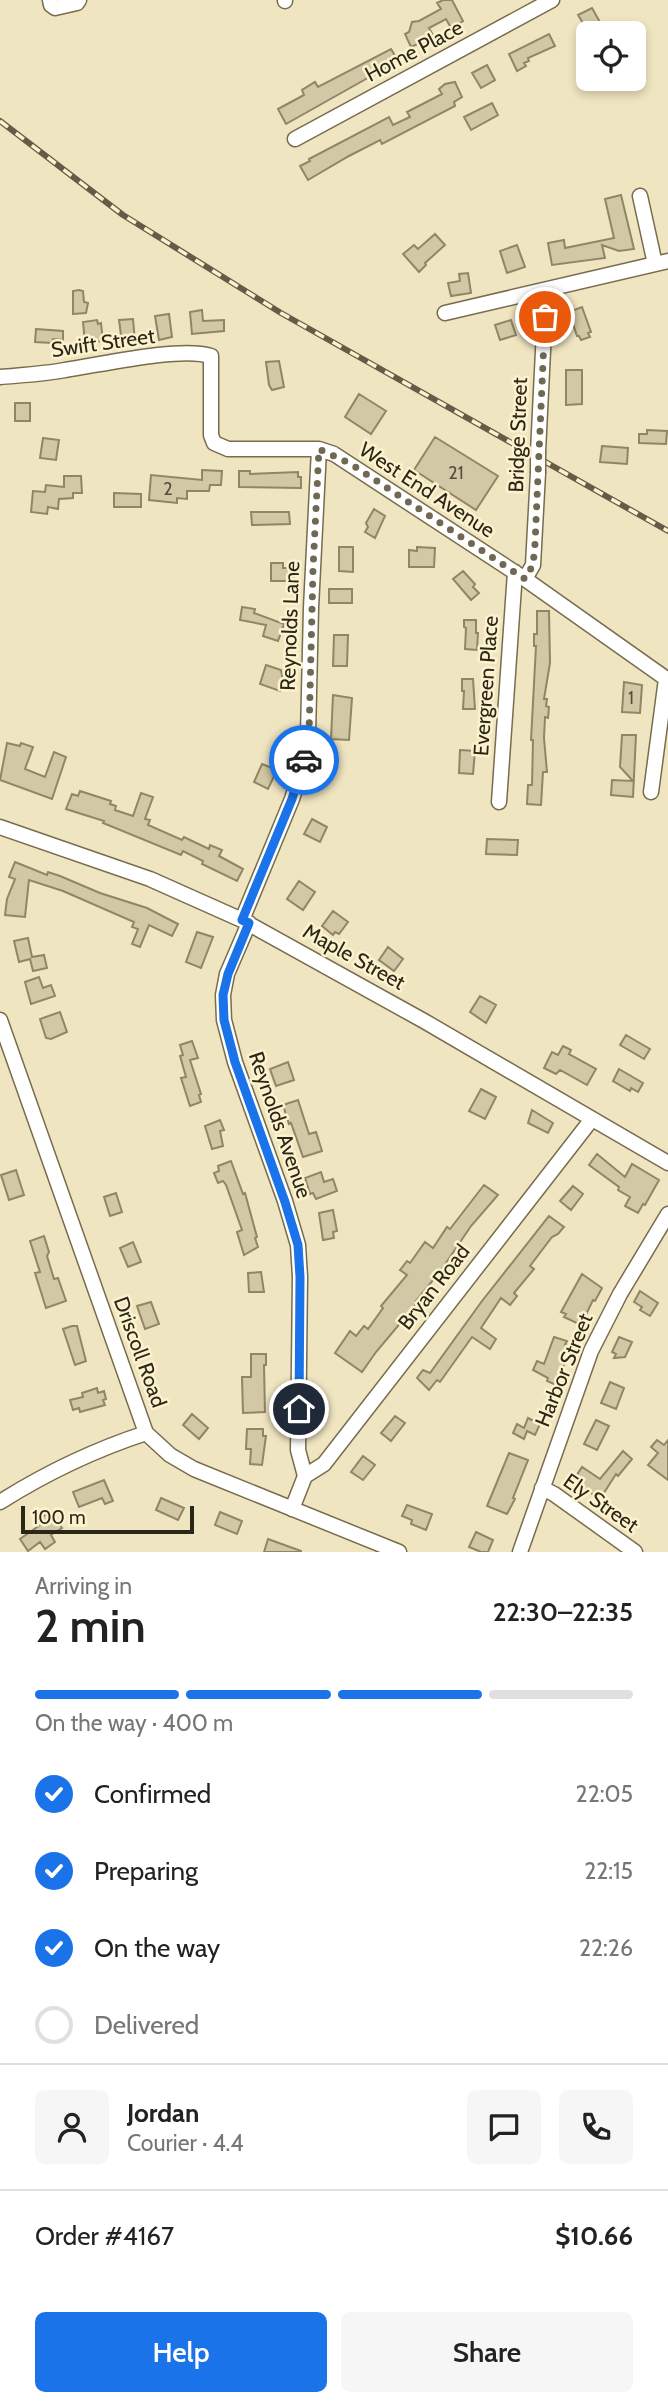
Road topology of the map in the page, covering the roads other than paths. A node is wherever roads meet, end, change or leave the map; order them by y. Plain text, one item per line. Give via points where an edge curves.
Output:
1 (50, 0) edge
2 (79, 0) edge
3 (552, 0) edge
4 (295, 139) dead end
5 (640, 196) dead end
6 (662, 262) edge
7 (546, 290) junction
8 (445, 313) dead end
9 (211, 356) joint
10 (0, 377) edge
11 (319, 449) junction
12 (520, 576) junction
13 (667, 680) edge
14 (651, 792) dead end
15 (499, 802) dead end
16 (0, 827) edge
17 (246, 921) junction
18 (0, 1020) edge
19 (592, 1119) junction
20 (668, 1163) edge
21 (668, 1214) edge
22 (146, 1433) junction
23 (305, 1476) junction
24 (542, 1488) junction
25 (0, 1502) edge
26 (292, 1509) junction
27 (400, 1552) edge
28 (520, 1552) edge
29 (635, 1552) edge

1 - 2 street via 55,8
3 - 4 street, Home Place
5 - 6 street
6 - 7 street
7 - 8 street
7 - 12 street, Bridge Street, bridge via 533,565
9 - 10 street, Swift Street via 137,358
9 - 11 street, West End Avenue via 214,443 228,449
11 - 12 street, West End Avenue via 351,464
11 - 17 street, Reynolds Lane via 307,747
12 - 13 street, West End Avenue
12 - 15 street, Evergreen Place
13 - 14 street
16 - 17 street, Maple Street via 150,879
17 - 19 street, Maple Street
17 - 23 street, Reynolds Avenue via 223,995 224,1020 298,1245 298,1450
18 - 22 street, Driscoll Road
19 - 20 street, Maple Street
19 - 23 street, Bryan Road via 324,1464
21 - 24 street, Harbor Street via 598,1335
22 - 25 street via 65,1465
22 - 26 street, Driscoll Road via 194,1469
23 - 26 street
24 - 28 street, Harbor Street
24 - 29 street, Ely Street
26 - 27 street, Driscoll Road

